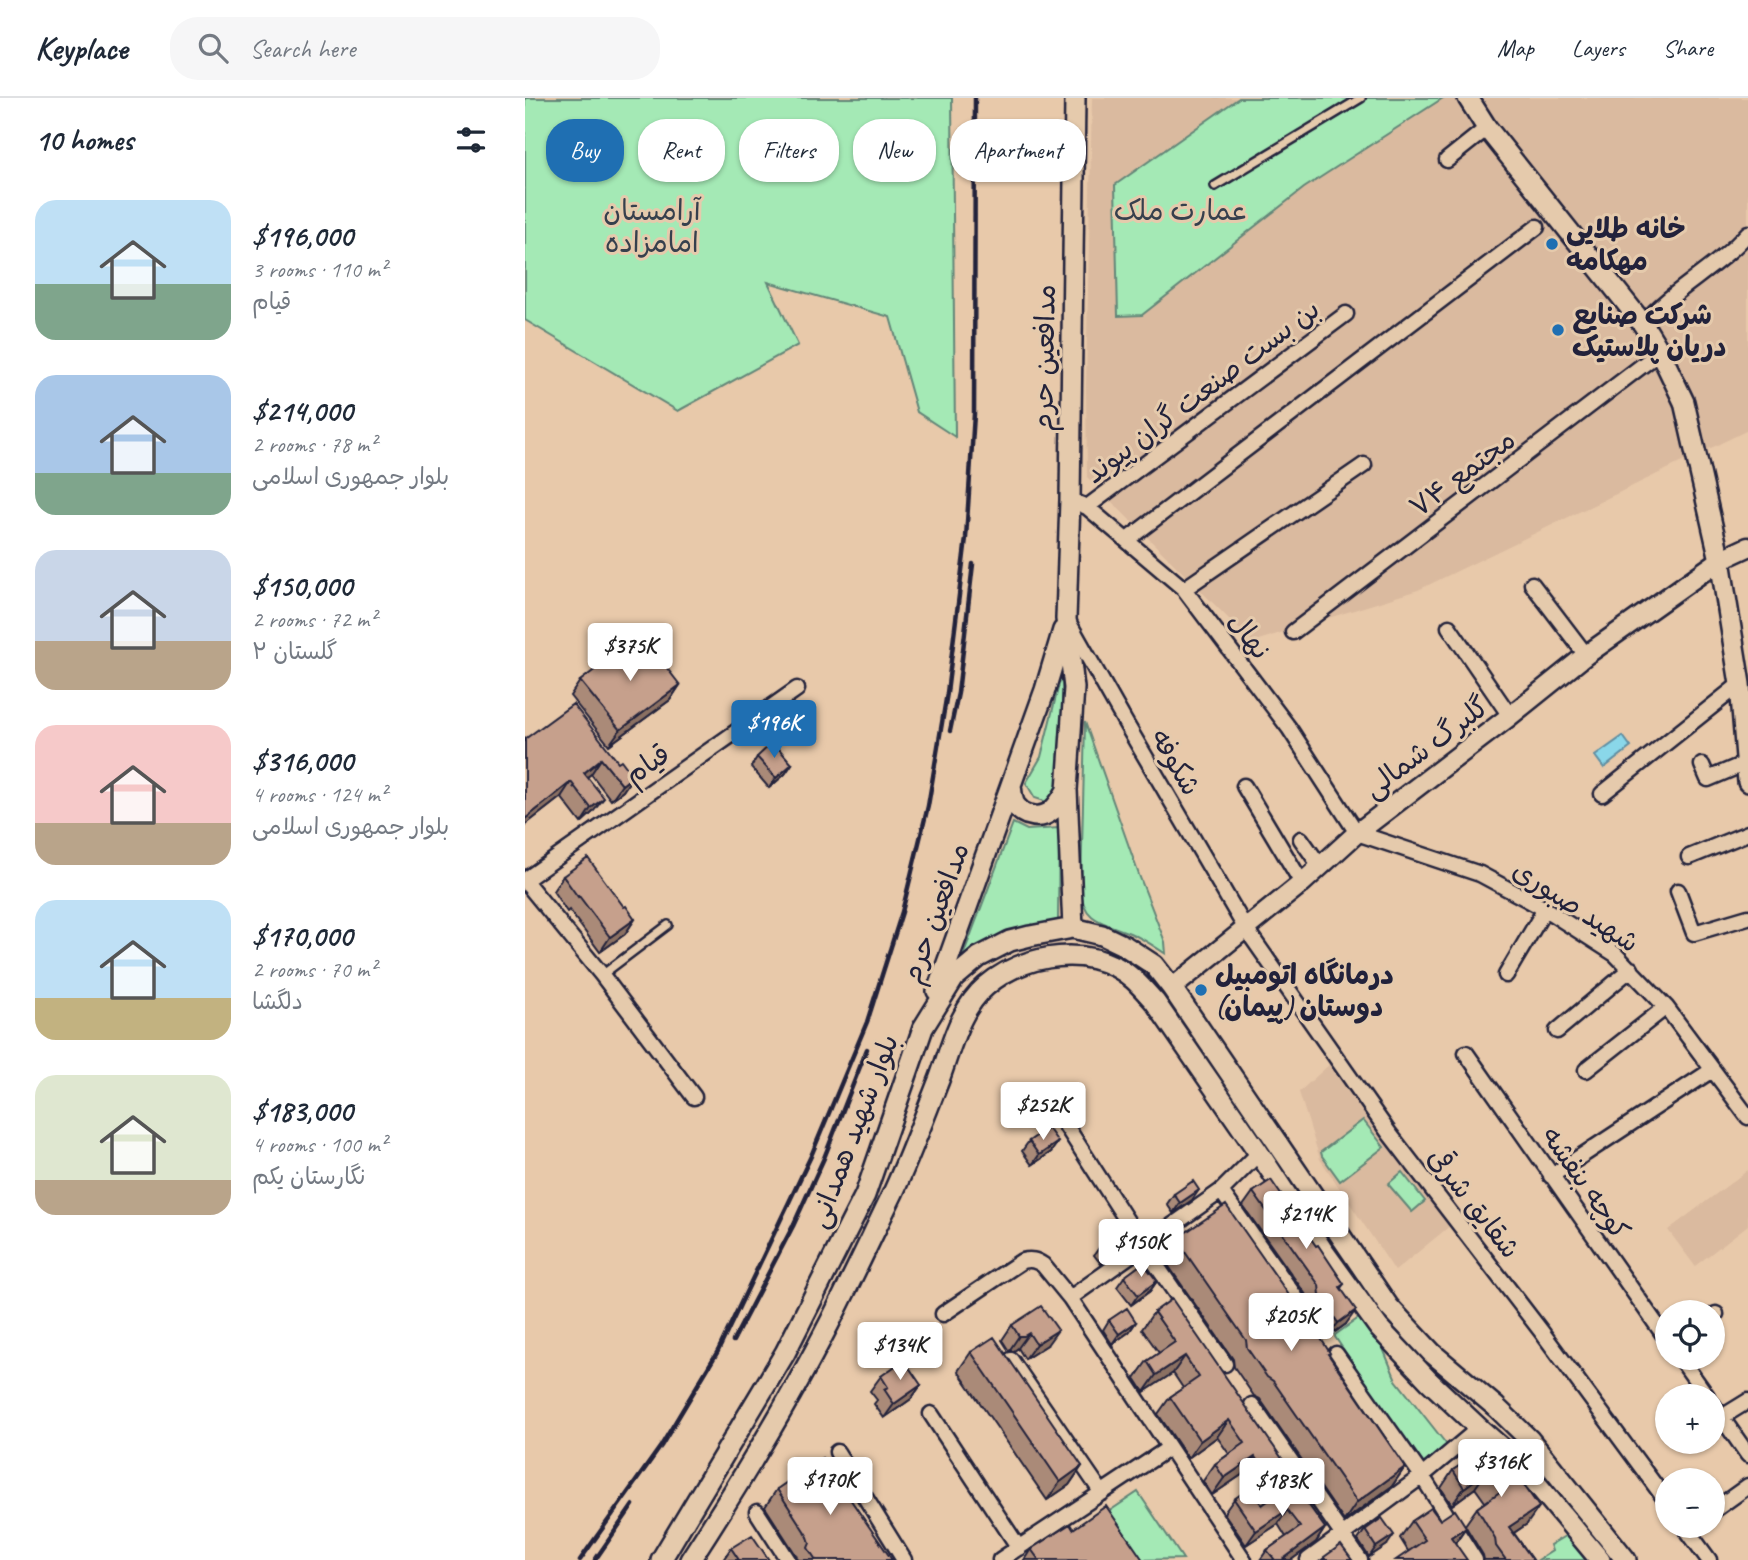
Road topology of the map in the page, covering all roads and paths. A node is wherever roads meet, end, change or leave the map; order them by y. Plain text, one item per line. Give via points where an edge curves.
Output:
1 (1076, 98) edge
2 (1360, 98) edge
3 (1468, 98) edge
4 (1487, 128) junction
5 (1447, 160) dead end
6 (1215, 186) dead end
7 (1537, 227) dead end
8 (1748, 233) edge
9 (1346, 314) dead end
10 (1643, 324) junction
11 (1660, 352) junction
12 (1364, 464) dead end
13 (1079, 504) junction
14 (1127, 540) junction
15 (1748, 547) edge
16 (1720, 560) junction
17 (1532, 584) dead end
18 (1184, 589) junction
19 (1066, 619) junction
20 (1449, 627) dead end
21 (1293, 632) dead end
22 (1586, 655) junction
23 (1740, 684) junction
24 (797, 689) dead end
25 (1510, 716) junction
26 (1705, 772) dead end
27 (1747, 772) edge
28 (1011, 785) junction
29 (1244, 786) dead end
30 (1067, 790) junction
31 (1602, 794) dead end
32 (1357, 833) junction
33 (1748, 833) edge
34 (1301, 839) dead end
35 (1689, 857) dead end
36 (1320, 866) junction
37 (525, 880) edge
38 (1302, 883) junction
39 (1678, 891) dead end
40 (1545, 909) junction
41 (1748, 917) edge
42 (668, 925) dead end
43 (1073, 928) junction
44 (1246, 929) junction
45 (1631, 970) junction
46 (602, 975) junction
47 (1506, 975) dead end
48 (1172, 988) junction
49 (1155, 1002) junction
50 (1666, 1007) junction
51 (923, 1028) junction
52 (1557, 1031) dead end
53 (1466, 1052) dead end
54 (1586, 1070) dead end
55 (1712, 1070) junction
56 (694, 1097) dead end
57 (1748, 1117) edge
58 (1063, 1121) dead end
59 (1259, 1153) junction
60 (1551, 1176) junction
61 (1221, 1191) junction
62 (851, 1223) junction
63 (874, 1233) junction
64 (1143, 1245) junction
65 (1070, 1298) junction
66 (1301, 1305) dead end
67 (943, 1314) dead end
68 (1655, 1323) edge
69 (1336, 1354) dead end
70 (1011, 1360) edge
71 (1225, 1364) dead end
72 (1748, 1401) edge
73 (1252, 1405) dead end
74 (931, 1414) dead end
75 (1725, 1415) edge
76 (1725, 1421) edge
77 (1479, 1429) junction
78 (1169, 1448) junction
79 (838, 1452) dead end
80 (1748, 1455) edge
81 (1422, 1476) junction
82 (1655, 1485) edge
83 (1748, 1486) edge
84 (1102, 1493) junction
85 (1725, 1502) edge
86 (757, 1511) dead end
87 (1343, 1535) junction
88 (1695, 1538) edge
89 (1019, 1548) junction
90 (1618, 1557) edge
91 (661, 1560) edge
92 (690, 1560) edge
93 (788, 1560) edge
94 (904, 1560) edge
95 (1000, 1560) edge
96 (1244, 1560) edge
97 (1308, 1560) edge
98 (1360, 1560) edge
99 (1475, 1560) edge
100 (1600, 1560) edge
101 (1709, 1560) edge

1 - 13 main road, مدافعین حرم
2 - 6 lane
3 - 4 main road
4 - 5 street
4 - 10 main road
7 - 14 street
8 - 10 street
9 - 13 street, بن بست صنعت گران پیوند
10 - 11 main road
11 - 16 main road via 1684,402
11 - 21 street, مجتمع ۷۴
12 - 18 street
13 - 14 street, نهال
13 - 19 main road, مدافعین حرم
14 - 18 street, نهال
15 - 16 street, گلبرگ شمالی
16 - 22 street, گلبرگ شمالی
16 - 23 main road
17 - 22 street
18 - 32 street, نهال via 1289,728
19 - 28 main road, مدافعین حرم
19 - 30 main road, مدافعین حرم via 1074,688
19 - 44 street, شکوفه
20 - 25 street
22 - 25 street, گلبرگ شمالی
23 - 27 main road
23 - 31 street
24 - 37 street, قیام
25 - 32 street, گلبرگ شمالی
26 - 27 street
28 - 30 main road via 1014,805 1036,817 1058,806
28 - 51 main road, مدافعین حرم
29 - 38 street
30 - 43 main road, مدافعین حرم
32 - 36 street, گلبرگ شمالی
32 - 40 street, شهید صبوری via 1480,874
33 - 35 street
34 - 36 street
36 - 38 street, گلبرگ شمالی
37 - 46 street
38 - 44 street, گلبرگ شمالی
39 - 41 street via 1694,933
40 - 45 street, شهید صبوری via 1615,954
40 - 47 street
42 - 46 lane
43 - 48 main road, بلوار شهید همدانی via 1125,946 1154,965
43 - 51 main road, بلوار شهید همدانی via 1010,941 979,957 954,978
44 - 48 street, گلبرگ شمالی
44 - 82 street, شقایق شرقی via 1389,1133
45 - 50 street, شهید صبوری
45 - 52 street
46 - 56 street
48 - 49 main road
48 - 90 main road, بلوار شهید همدانی via 1389,1307 1432,1353 1529,1439
49 - 59 main road, بلوار شهید همدانی
49 - 63 main road, بلوار شهید همدانی via 1117,967 1086,958 1043,958 986,986 960,1024
50 - 54 street
50 - 55 street, شهید صبوری
51 - 62 main road, بلوار شهید همدانی
53 - 60 street, کوچه بنفشه
55 - 57 street, شهید صبوری
55 - 60 street
58 - 64 street
59 - 61 street
59 - 77 main road, بلوار شهید همدانی via 1379,1328
60 - 68 street, کوچه بنفشه
61 - 64 street
61 - 66 street
62 - 63 main road
62 - 91 main road, بلوار شهید همدانی via 780,1363
63 - 92 main road, بلوار شهید همدانی via 794,1388
64 - 65 street
64 - 71 street
65 - 67 street via 1043,1265 1031,1259
65 - 78 street
69 - 81 street
70 - 84 street
72 - 75 street
73 - 87 street
74 - 89 street
76 - 80 street
77 - 81 street
77 - 100 main road, بلوار شهید همدانی via 1521,1465
78 - 84 street
78 - 96 street
79 - 94 street
81 - 87 street
81 - 99 street
83 - 85 street
84 - 89 street
86 - 93 street
87 - 97 street
87 - 98 street
88 - 101 street
89 - 95 street

